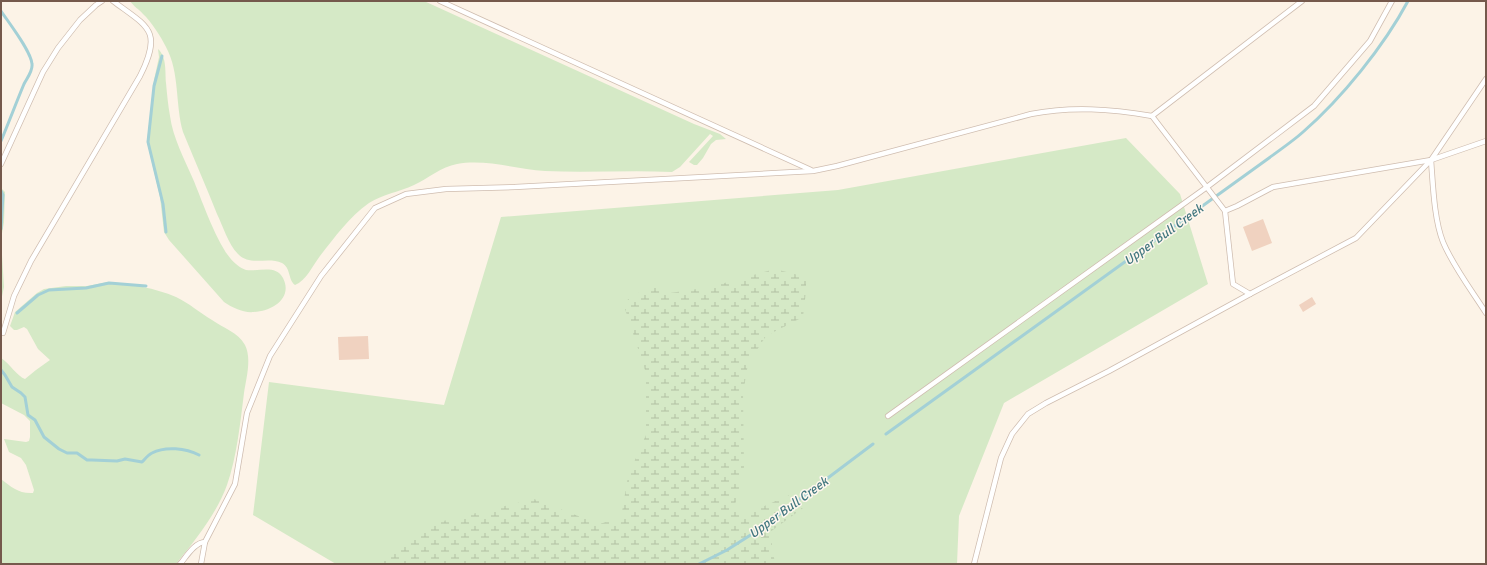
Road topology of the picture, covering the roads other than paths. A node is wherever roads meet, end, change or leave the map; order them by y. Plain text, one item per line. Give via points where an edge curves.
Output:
1 (102, 1) edge
2 (113, 1) edge
3 (440, 1) edge
4 (1302, 1) edge
5 (1392, 1) edge
6 (1486, 79) edge
7 (1152, 116) junction
8 (1486, 141) edge
9 (1431, 160) junction
10 (1, 164) edge
11 (813, 170) junction
12 (1208, 189) junction
13 (1225, 211) junction
14 (1250, 294) junction
15 (1486, 313) edge
16 (3, 333) dead end
17 (888, 416) dead end
18 (204, 542) junction
19 (180, 564) edge
20 (201, 564) edge
21 (974, 564) edge

1 - 10 lane via 80,20 43,72
2 - 16 lane via 140,21 150,32 149,57 31,261 14,296
3 - 11 lane
4 - 7 lane
5 - 12 lane via 1370,41 1314,106
6 - 9 lane
7 - 11 lane via 1105,109 1053,110
7 - 12 lane
8 - 9 lane
9 - 13 lane via 1273,187
9 - 14 lane via 1356,238
9 - 15 lane via 1435,208 1443,242 1458,271
11 - 18 lane via 446,189 406,194 375,208 321,276 270,356 246,413 235,484
12 - 13 lane
12 - 17 lane
13 - 14 lane via 1233,284
14 - 21 lane via 1028,414 1012,434 1001,458
18 - 19 lane via 196,545
18 - 20 lane

